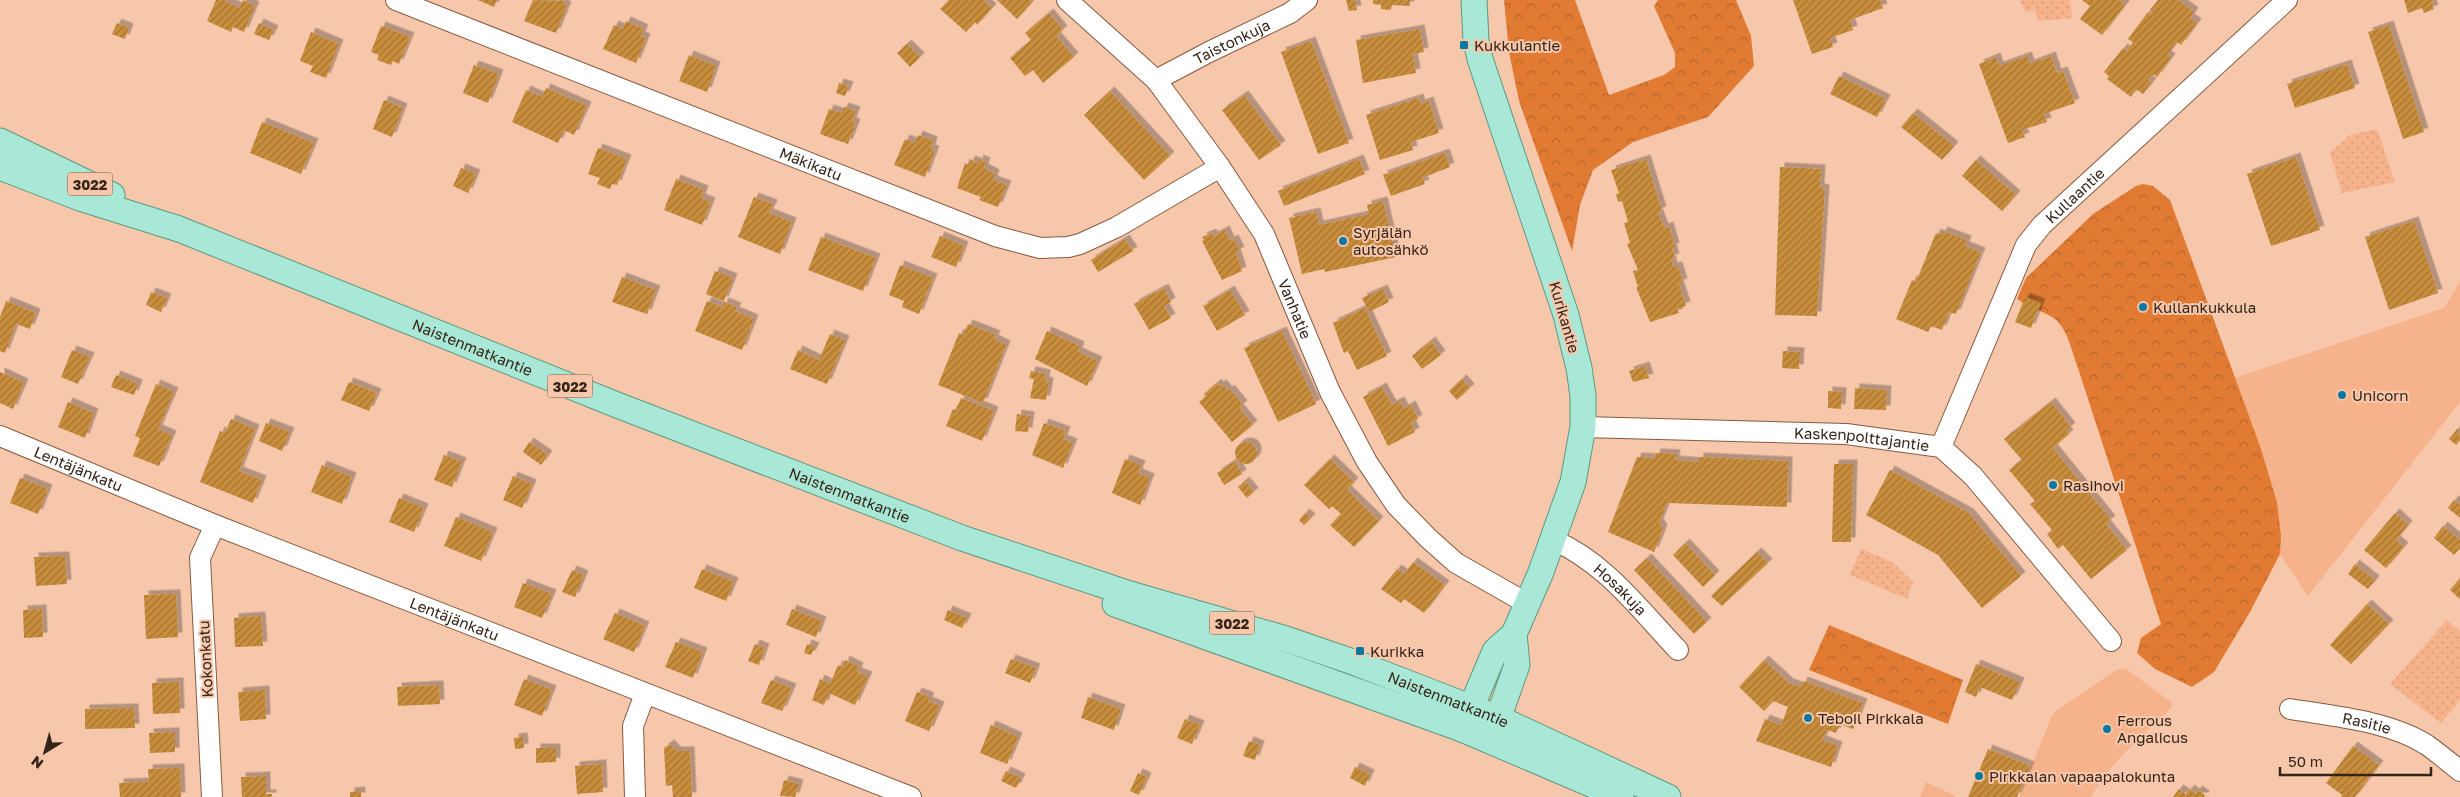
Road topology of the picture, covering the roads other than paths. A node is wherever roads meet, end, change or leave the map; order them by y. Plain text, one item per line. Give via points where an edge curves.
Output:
1 (396, 0) edge
2 (1067, 0) edge
3 (1307, 0) edge
4 (1474, 0) edge
5 (2287, 0) edge
6 (1156, 80) junction
7 (0, 141) edge
8 (1220, 167) junction
9 (0, 168) edge
10 (179, 229) junction
11 (1583, 427) junction
12 (0, 436) edge
13 (1941, 447) junction
14 (215, 524) junction
15 (1553, 540) junction
16 (1528, 604) junction
17 (1514, 634) junction
18 (2111, 641) dead end
19 (1678, 650) dead end
20 (645, 694) junction
21 (2290, 709) dead end
22 (1467, 718) junction
23 (1494, 729) junction
24 (2460, 771) edge
25 (212, 797) edge
26 (635, 797) edge
27 (911, 797) edge
28 (1621, 797) edge
29 (1668, 797) edge

1 - 8 street, Mäkikatu via 995,236 1040,248 1068,247 1097,238
2 - 6 street, Vanhatie
3 - 6 street, Taistonkuja via 1290,14
4 - 11 main road, Kurikantie via 1480,59 1568,322 1579,368
5 - 13 street, Kullaantie via 2042,224 2026,245
6 - 8 street, Vanhatie
7 - 10 main road, Naistenmatkantie / 3022
8 - 16 street, Vanhatie via 1264,234 1330,392 1367,462 1396,506 1456,564
9 - 10 main road, Naistenmatkantie / 3022 via 80,198
10 - 22 main road, Naistenmatkantie / 3022 via 617,405 962,538 1130,594 1286,639 1356,663
11 - 13 street, Kaskenpolttajantie via 1839,433
11 - 15 main road, Kurikantie via 1573,482
12 - 14 street, Lentäjänkatu
13 - 18 street, Kaskenpolttajantie via 1973,476
14 - 20 street, Lentäjänkatu
14 - 25 street, Kokonkatu via 200,558
15 - 16 main road, Kurikantie
15 - 19 street, Hosakuja via 1574,549 1602,569
16 - 17 main road, Kurikantie
17 - 22 main road, Kurikantie via 1495,651
17 - 23 main road via 1517,665
20 - 26 street via 633,726
20 - 27 street, Lentäjänkatu
21 - 24 street, Rasitie via 2346,718 2402,733 2426,745
22 - 23 main road, Naistenmatkantie / 3022
23 - 28 main road, Naistenmatkantie / 3022
23 - 29 main road, Naistenmatkantie / 3022

